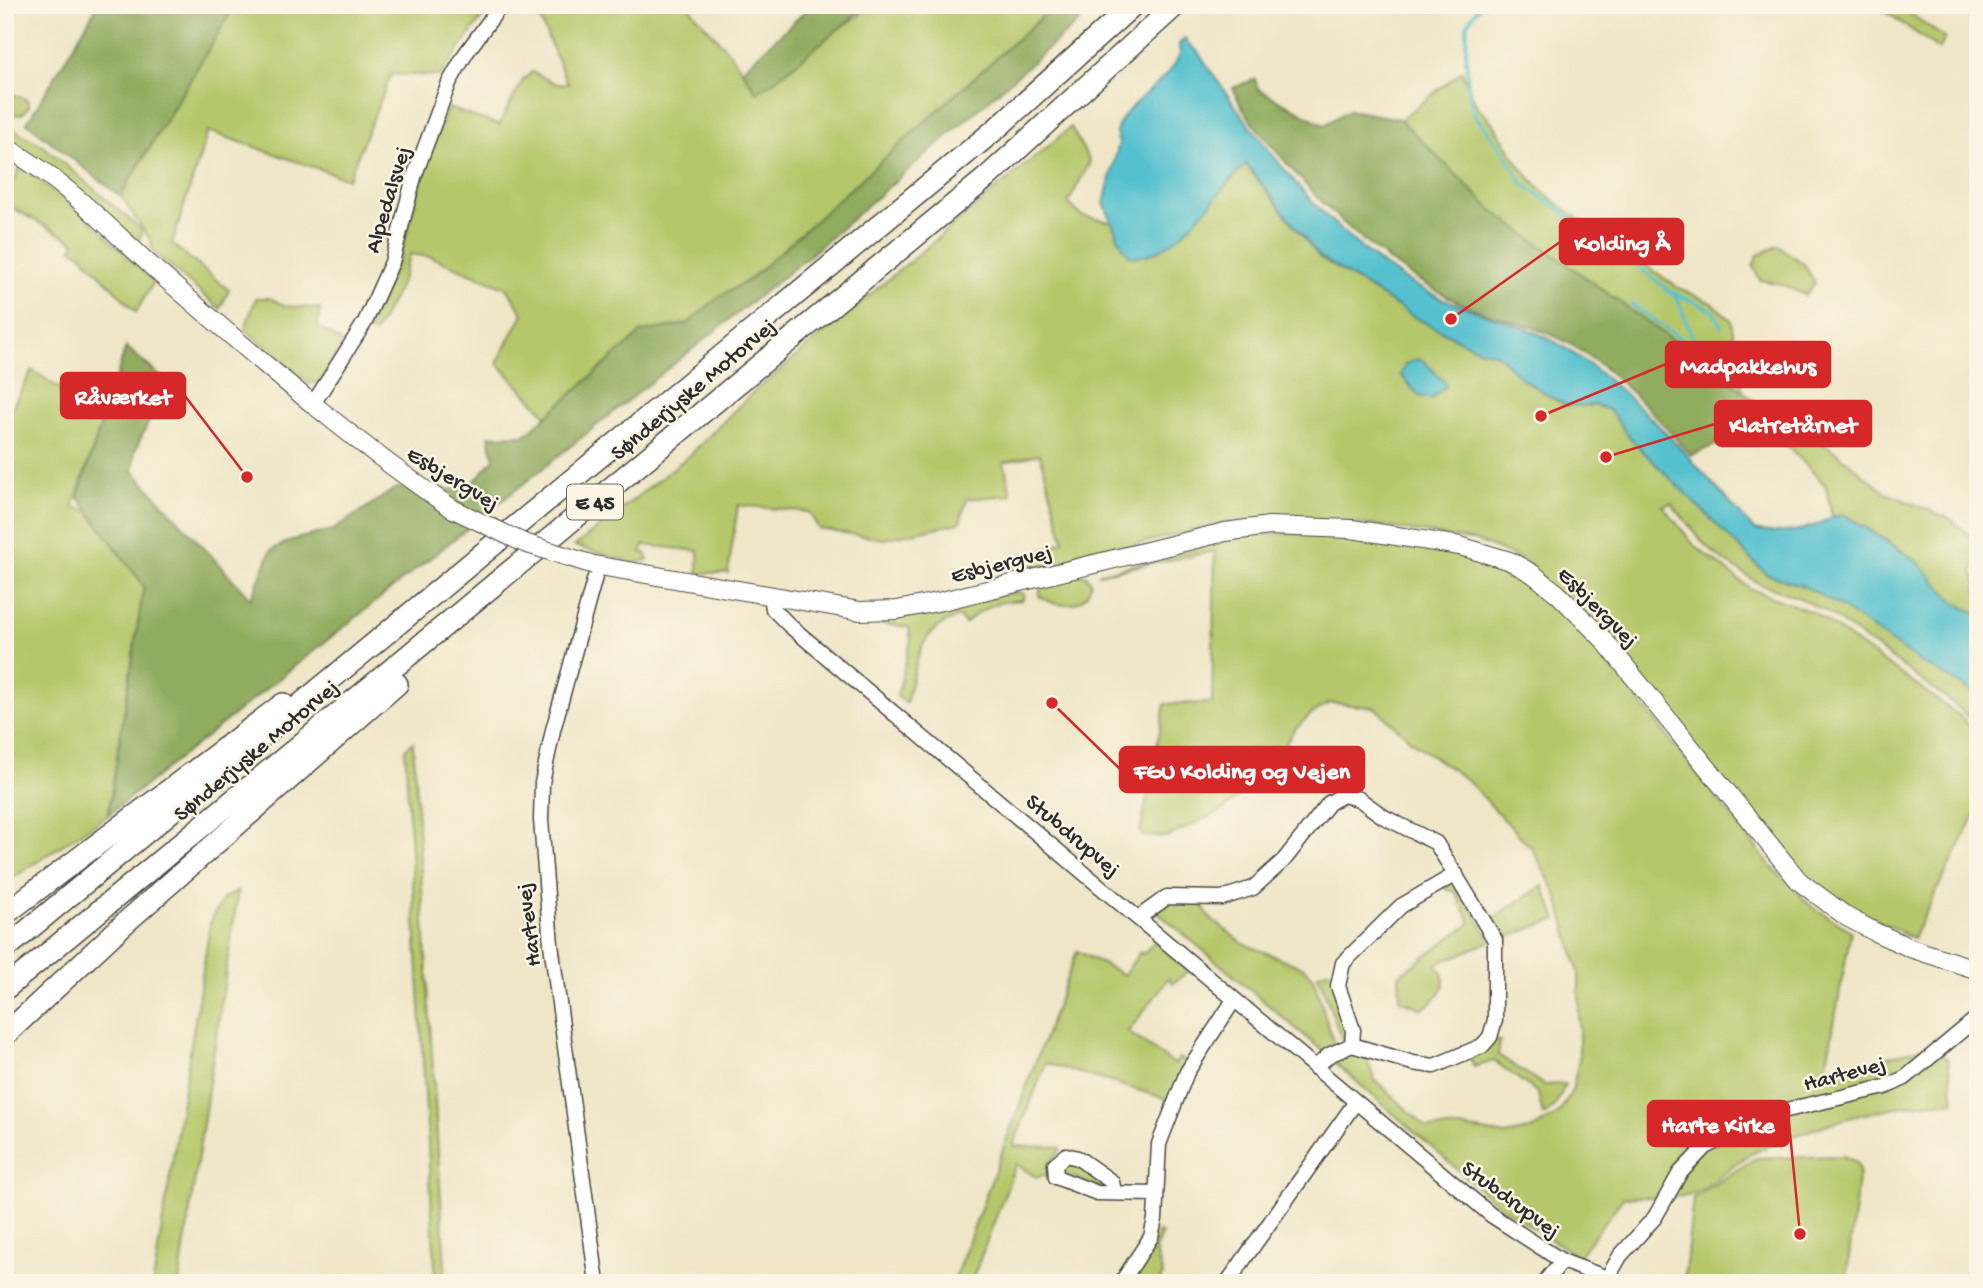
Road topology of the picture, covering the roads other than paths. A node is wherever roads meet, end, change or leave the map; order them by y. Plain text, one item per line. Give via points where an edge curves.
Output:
1 (501, 5) edge
2 (1133, 5) edge
3 (1176, 5) edge
4 (5, 147) edge
5 (313, 404) junction
6 (596, 502) junction
7 (596, 565) junction
8 (771, 596) junction
9 (386, 634) junction
10 (64, 869) junction
11 (1456, 874) junction
12 (5, 905) edge
13 (5, 914) edge
14 (1138, 918) junction
15 (125, 923) junction
16 (5, 949) edge
17 (1978, 970) edge
18 (5, 989) edge
19 (1234, 1000) junction
20 (1978, 1017) edge
21 (5, 1020) edge
22 (5, 1035) edge
23 (1352, 1045) junction
24 (1315, 1068) junction
25 (1355, 1103) junction
26 (1114, 1191) dead end
27 (1156, 1195) junction
28 (1562, 1261) junction
29 (1614, 1281) edge
30 (597, 1283) edge
31 (1121, 1283) edge
32 (1227, 1283) edge
33 (1544, 1283) edge

1 - 5 street, Alpedalsvej via 449,83 414,177 387,274 365,322
2 - 9 highway, Sønderjyske Motorvej / E 45 via 998,128
3 - 6 highway, Sønderjyske Motorvej / E 45 via 986,178
4 - 5 main road, Esbjergvej via 88,210
5 - 7 main road, Esbjergvej, bridge via 387,465 453,509 524,543
6 - 15 highway via 493,600
6 - 18 highway, Sønderjyske Motorvej / E 45
7 - 8 main road, Esbjergvej
7 - 30 street, Hartevej via 550,743 541,820 551,944
8 - 14 street, Stubdrupvej via 773,609 790,626
8 - 17 main road, Esbjergvej via 860,611 897,610 1225,532 1269,526 1352,529 1485,552 1533,574 1603,639 1775,855 1820,899 1875,932
9 - 10 highway via 258,720
9 - 16 highway, Sønderjyske Motorvej / E 45
10 - 12 highway
10 - 13 highway
11 - 14 street via 1428,837 1384,817 1359,799 1343,795 1329,803 1284,860 1253,888 1222,898 1167,897
11 - 23 street via 1401,906 1343,963 1338,986 1353,1030
11 - 23 street via 1495,940 1495,1020 1490,1037 1482,1046 1434,1066
14 - 19 street, Stubdrupvej
15 - 21 highway
15 - 22 highway
19 - 24 street, Stubdrupvej
19 - 27 street via 1187,1072 1159,1144
20 - 29 street, Hartevej via 1922,1065 1885,1087 1770,1114 1705,1147 1680,1173 1655,1217 1620,1256
23 - 24 street via 1329,1055
24 - 25 street, Stubdrupvej
25 - 28 street, Stubdrupvej via 1491,1215
25 - 32 street
26 - 27 street
27 - 31 street via 1151,1237
28 - 29 street, Stubdrupvej
28 - 33 street

